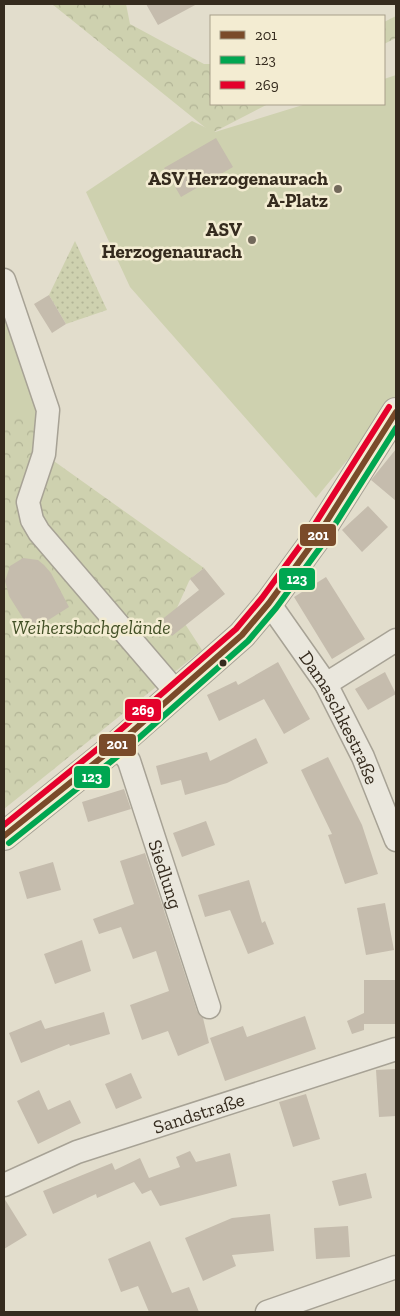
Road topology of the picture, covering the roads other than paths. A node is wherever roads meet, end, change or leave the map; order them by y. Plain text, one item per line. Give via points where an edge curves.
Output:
1 (4, 280) edge
2 (396, 412) edge
3 (269, 603) junction
4 (396, 640) edge
5 (326, 684) junction
6 (177, 692) junction
7 (117, 745) junction
8 (4, 836) edge
9 (396, 840) edge
10 (209, 1007) dead end
11 (396, 1048) edge
12 (4, 1185) edge
13 (396, 1267) edge
14 (267, 1312) edge

1 - 6 street via 48,410 44,454 28,502 32,520
2 - 3 street via 315,540
3 - 5 street, Damaschkestraße
3 - 6 street via 242,634
4 - 5 street
5 - 9 street, Damaschkestraße via 363,756
6 - 7 street
7 - 8 street
7 - 10 street, Siedlung via 130,761
11 - 12 street, Sandstraße via 77,1152
13 - 14 street

